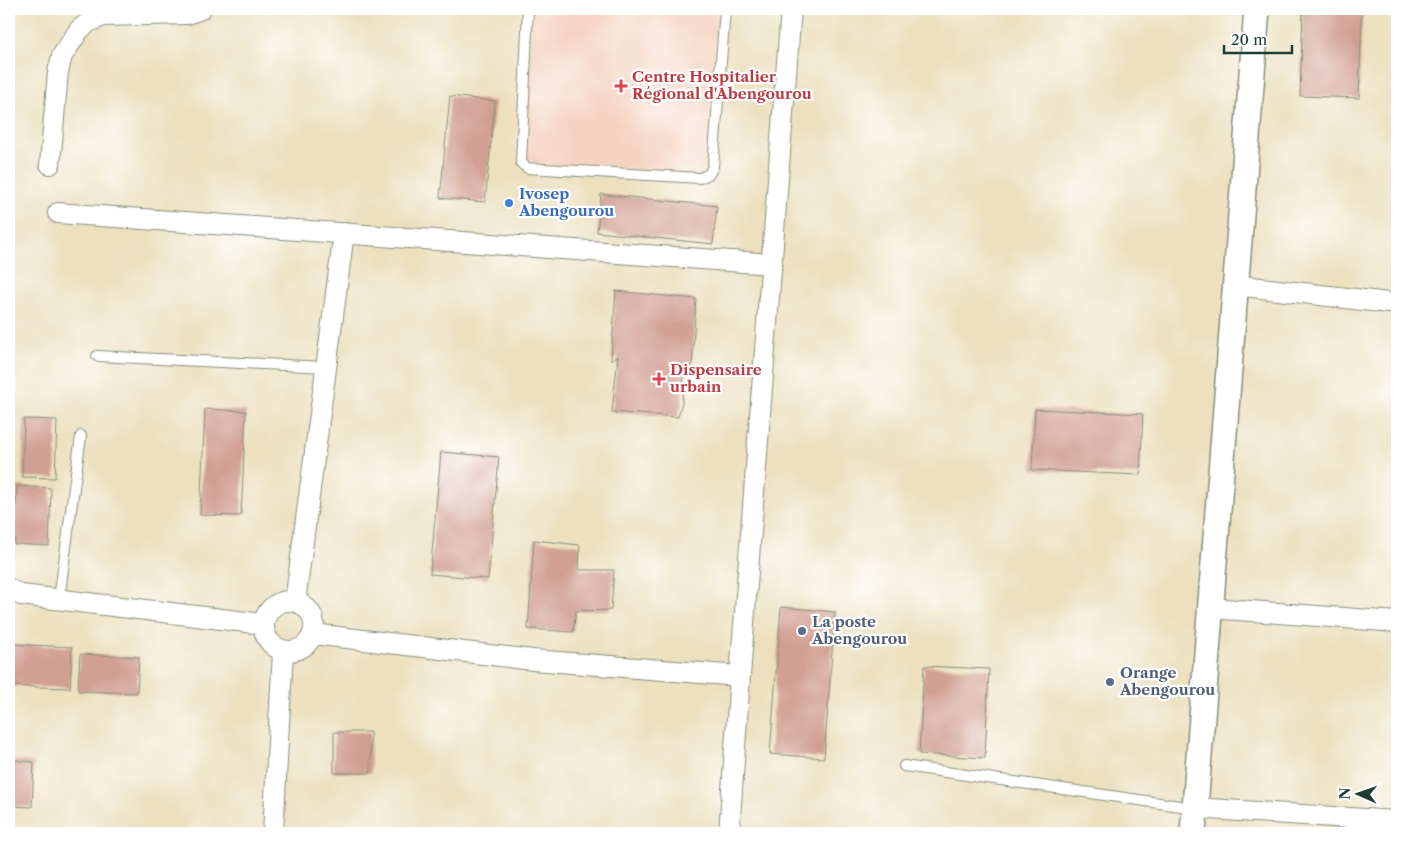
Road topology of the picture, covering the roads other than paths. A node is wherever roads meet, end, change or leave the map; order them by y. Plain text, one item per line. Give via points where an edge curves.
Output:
1 (201, 9) edge
2 (528, 9) edge
3 (724, 9) edge
4 (791, 9) edge
5 (1257, 9) edge
6 (50, 164) dead end
7 (58, 213) dead end
8 (344, 233) junction
9 (772, 264) junction
10 (1235, 285) junction
11 (1397, 304) edge
12 (97, 356) dead end
13 (326, 367) junction
14 (81, 436) dead end
15 (9, 589) edge
16 (59, 599) junction
17 (295, 602) junction
18 (1210, 608) junction
19 (1397, 622) edge
20 (263, 624) junction
21 (313, 634) junction
22 (283, 651) junction
23 (740, 676) junction
24 (904, 766) dead end
25 (1194, 808) junction
26 (1397, 821) edge
27 (272, 833) edge
28 (729, 833) edge
29 (1192, 833) edge

1 - 6 street via 188,14 103,16 79,30 62,56 58,72
2 - 3 lane via 521,163 527,168 700,178 709,174 713,167
4 - 9 street
5 - 10 street
7 - 8 street
8 - 9 street
8 - 13 street
9 - 23 street
10 - 11 street
10 - 18 street
12 - 13 lane
13 - 17 street
14 - 16 lane
15 - 16 street via 21,595
16 - 20 street
17 - 20 street via 286,601 271,608
17 - 21 street via 306,608 312,617
18 - 19 street
18 - 25 street
20 - 22 street via 270,643
21 - 22 street via 302,648
21 - 23 street via 534,660
22 - 27 street
23 - 28 street
24 - 25 lane
25 - 26 street
25 - 29 street

